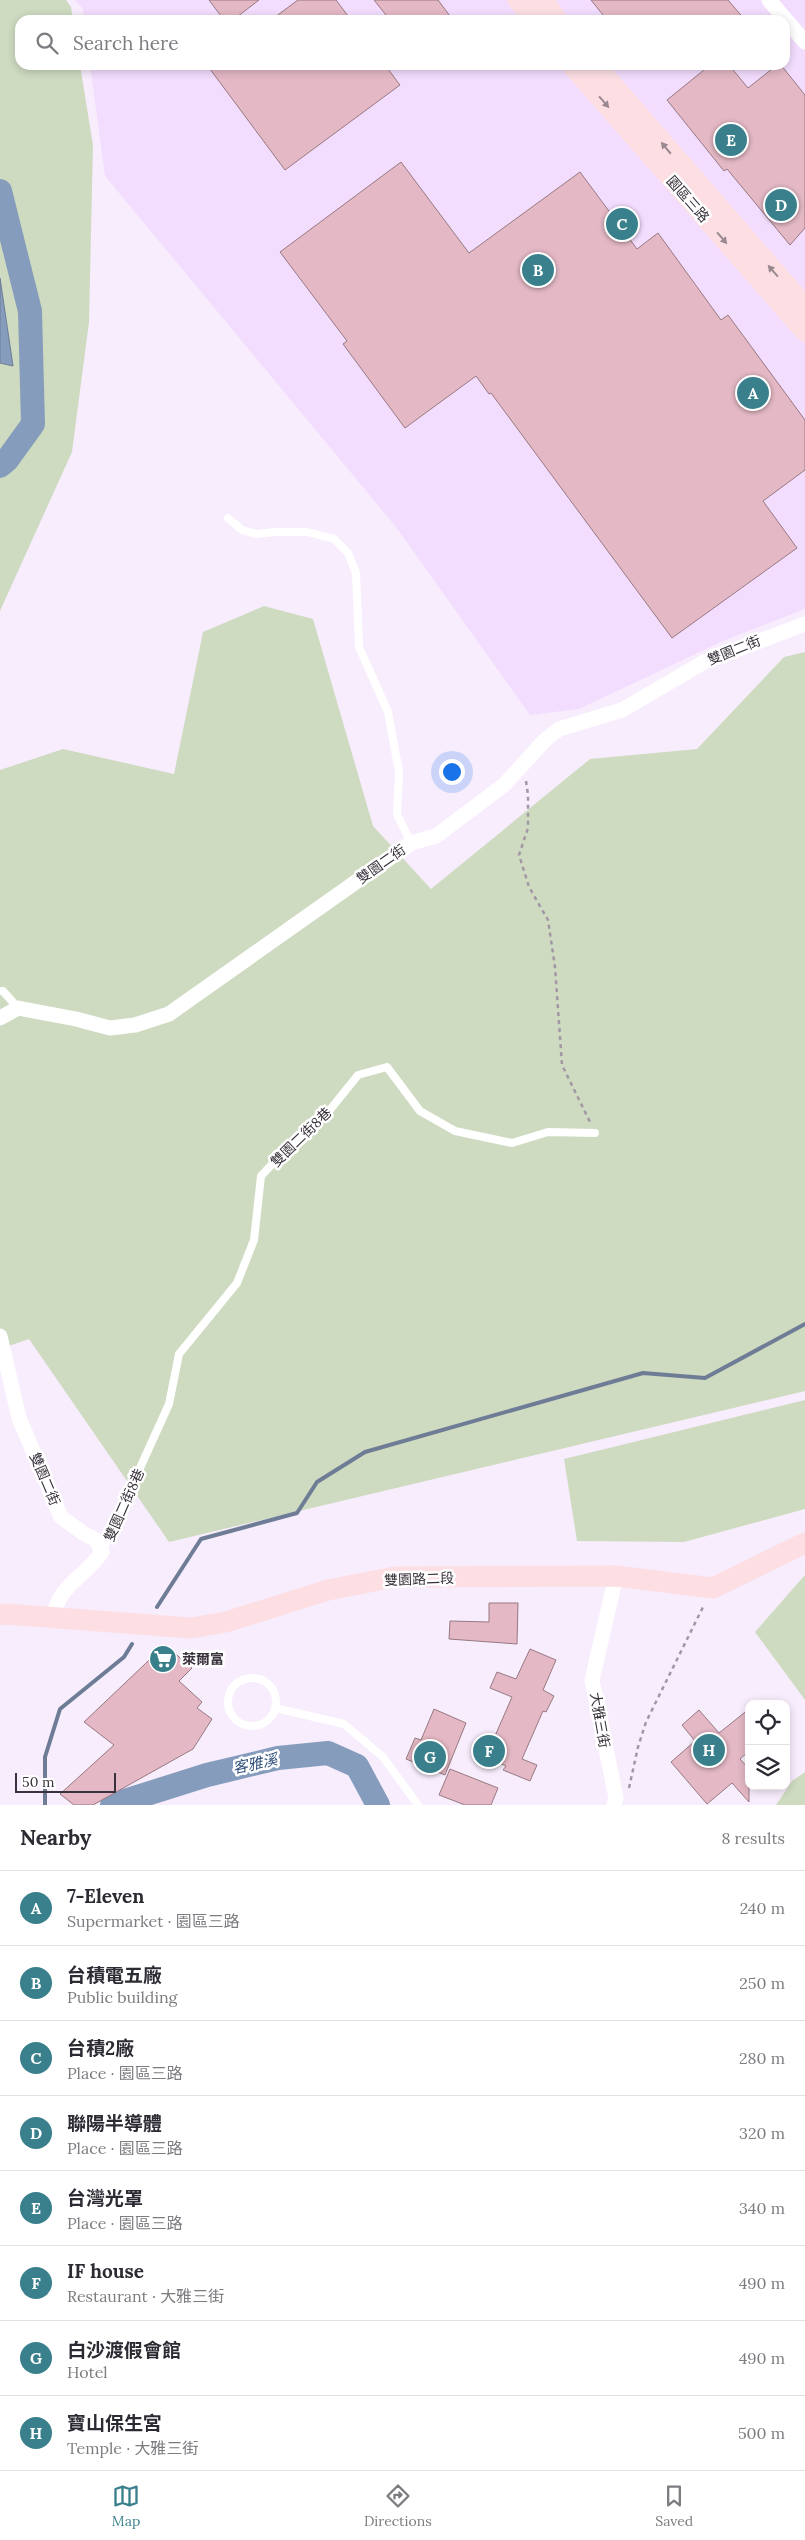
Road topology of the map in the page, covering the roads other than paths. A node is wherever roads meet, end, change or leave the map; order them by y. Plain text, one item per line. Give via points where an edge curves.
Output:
1 (518, 0) edge
2 (543, 0) edge
3 (769, 0) edge
4 (530, 15) edge
5 (554, 15) edge
6 (782, 15) edge
7 (790, 24) edge
8 (805, 42) edge
9 (576, 70) edge
10 (599, 70) edge
11 (805, 307) edge
12 (805, 331) edge
13 (228, 518) dead end
14 (805, 624) edge
15 (411, 843) junction
16 (0, 991) edge
17 (18, 1008) junction
18 (0, 1018) edge
19 (595, 1133) road end
20 (0, 1336) edge
21 (805, 1543) edge
22 (102, 1552) junction
23 (616, 1576) junction
24 (0, 1615) edge
25 (53, 1618) junction
26 (275, 1708) junction
27 (611, 1803) edge
28 (418, 1805) edge

1 - 4 street
2 - 5 street
3 - 6 street
7 - 8 street
9 -> 12 street, 園區三路
11 -> 10 street, 園區三路
13 - 15 lane via 242,530 256,534 307,532 334,539 348,553 356,573 359,647 388,712 399,772 397,814
14 - 15 street, 雙園二街 via 704,662 622,710 559,729 504,786 436,836
15 - 17 street, 雙園二街 via 169,1014 135,1025 110,1028
16 - 17 lane
17 - 18 street
19 - 22 lane, 雙園二街8巷 via 548,1132 512,1143 455,1131 420,1111 387,1067 358,1075 325,1116 261,1176 254,1240 237,1283 179,1354 170,1404
20 - 22 street, 雙園二街 via 19,1418 61,1517 96,1540
21 - 23 street, 雙園路二段 via 713,1588
22 - 25 street via 63,1590
23 - 25 street, 雙園路二段 via 395,1577 328,1590 226,1622 190,1628
23 - 27 street, 大雅三街 via 592,1680
24 - 25 street, 雙園路二段
26 - 26 lane via 270,1686 256,1678 240,1681 228,1700 232,1715 252,1726 267,1721
26 - 28 lane via 344,1724 383,1758

